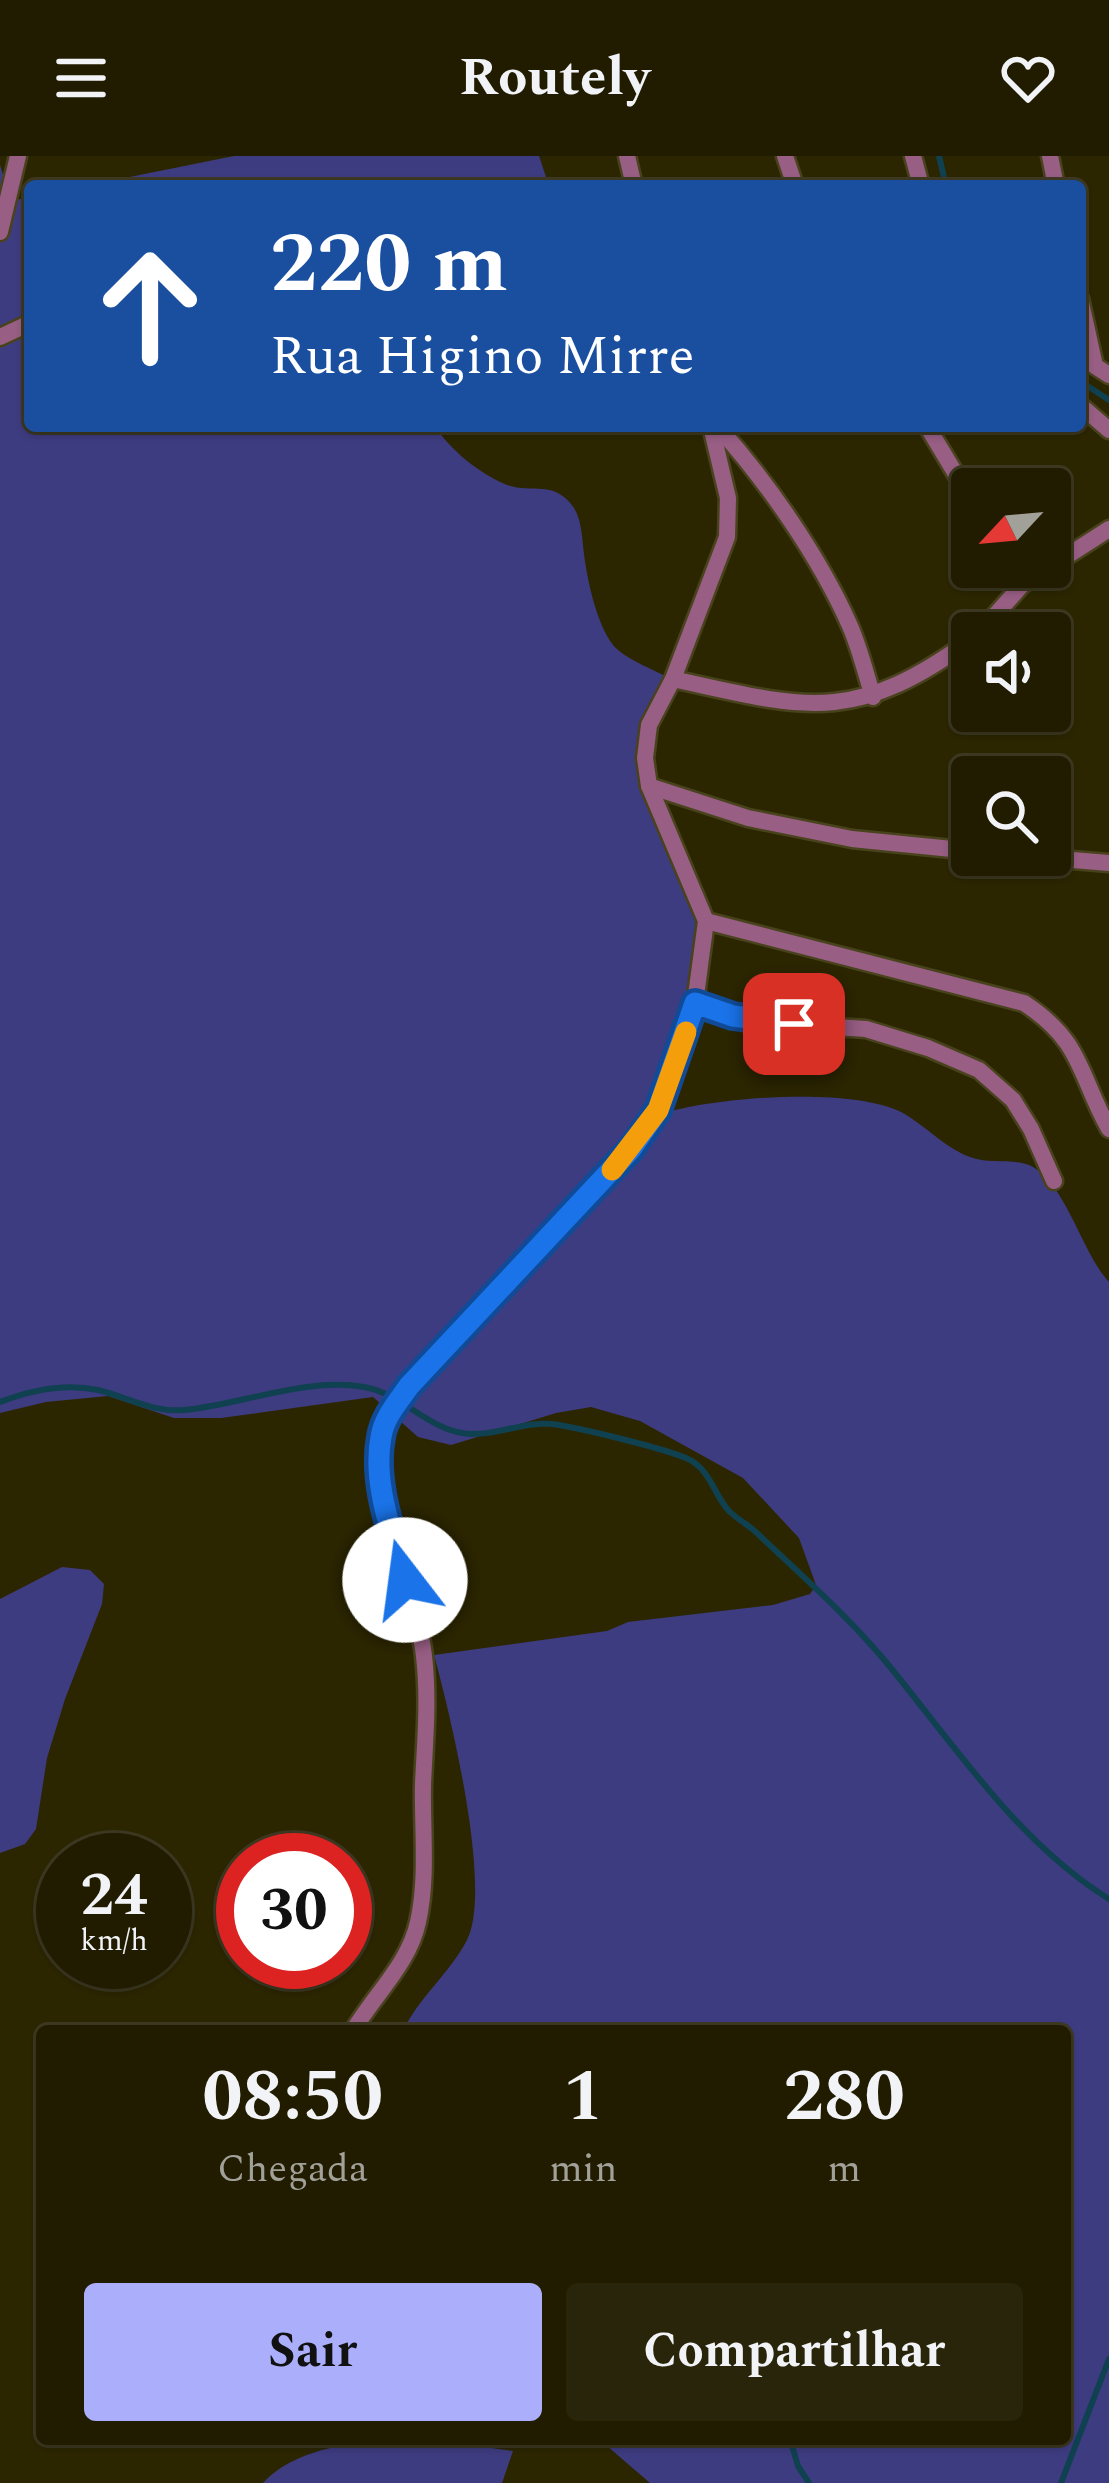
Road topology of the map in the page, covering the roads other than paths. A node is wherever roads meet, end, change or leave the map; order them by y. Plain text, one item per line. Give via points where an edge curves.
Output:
1 (18, 156) edge
2 (0, 232) edge
3 (1086, 327) edge
4 (1109, 375) edge
5 (1086, 410) edge
6 (1109, 430) edge
7 (715, 432) edge
8 (720, 432) edge
9 (931, 432) edge
10 (952, 468) edge
11 (1109, 529) edge
12 (1071, 553) edge
13 (1019, 588) edge
14 (998, 612) edge
15 (951, 651) edge
16 (673, 679) junction
17 (873, 697) junction
18 (650, 786) junction
19 (951, 849) edge
20 (1071, 860) edge
21 (1109, 863) edge
22 (706, 921) junction
23 (695, 1003) junction
24 (1109, 1129) edge
25 (1054, 1181) dead end
26 (357, 2025) edge

1 - 2 street
3 - 4 street via 1094,366
5 - 6 street
7 - 16 street via 727,537
8 - 17 street via 750,463 814,562 850,627
9 - 10 street
11 - 12 street
13 - 14 street
15 - 17 street
16 - 17 street via 786,704
16 - 18 street via 649,725
18 - 19 street via 748,818
18 - 22 street
20 - 21 street
22 - 23 street
22 - 24 street via 1024,1004 1073,1046
23 - 25 street via 760,1022 866,1029 979,1070 1013,1100
23 - 26 street via 658,1110 631,1149 409,1386 381,1436 386,1508 424,1652 422,1891 406,1954

